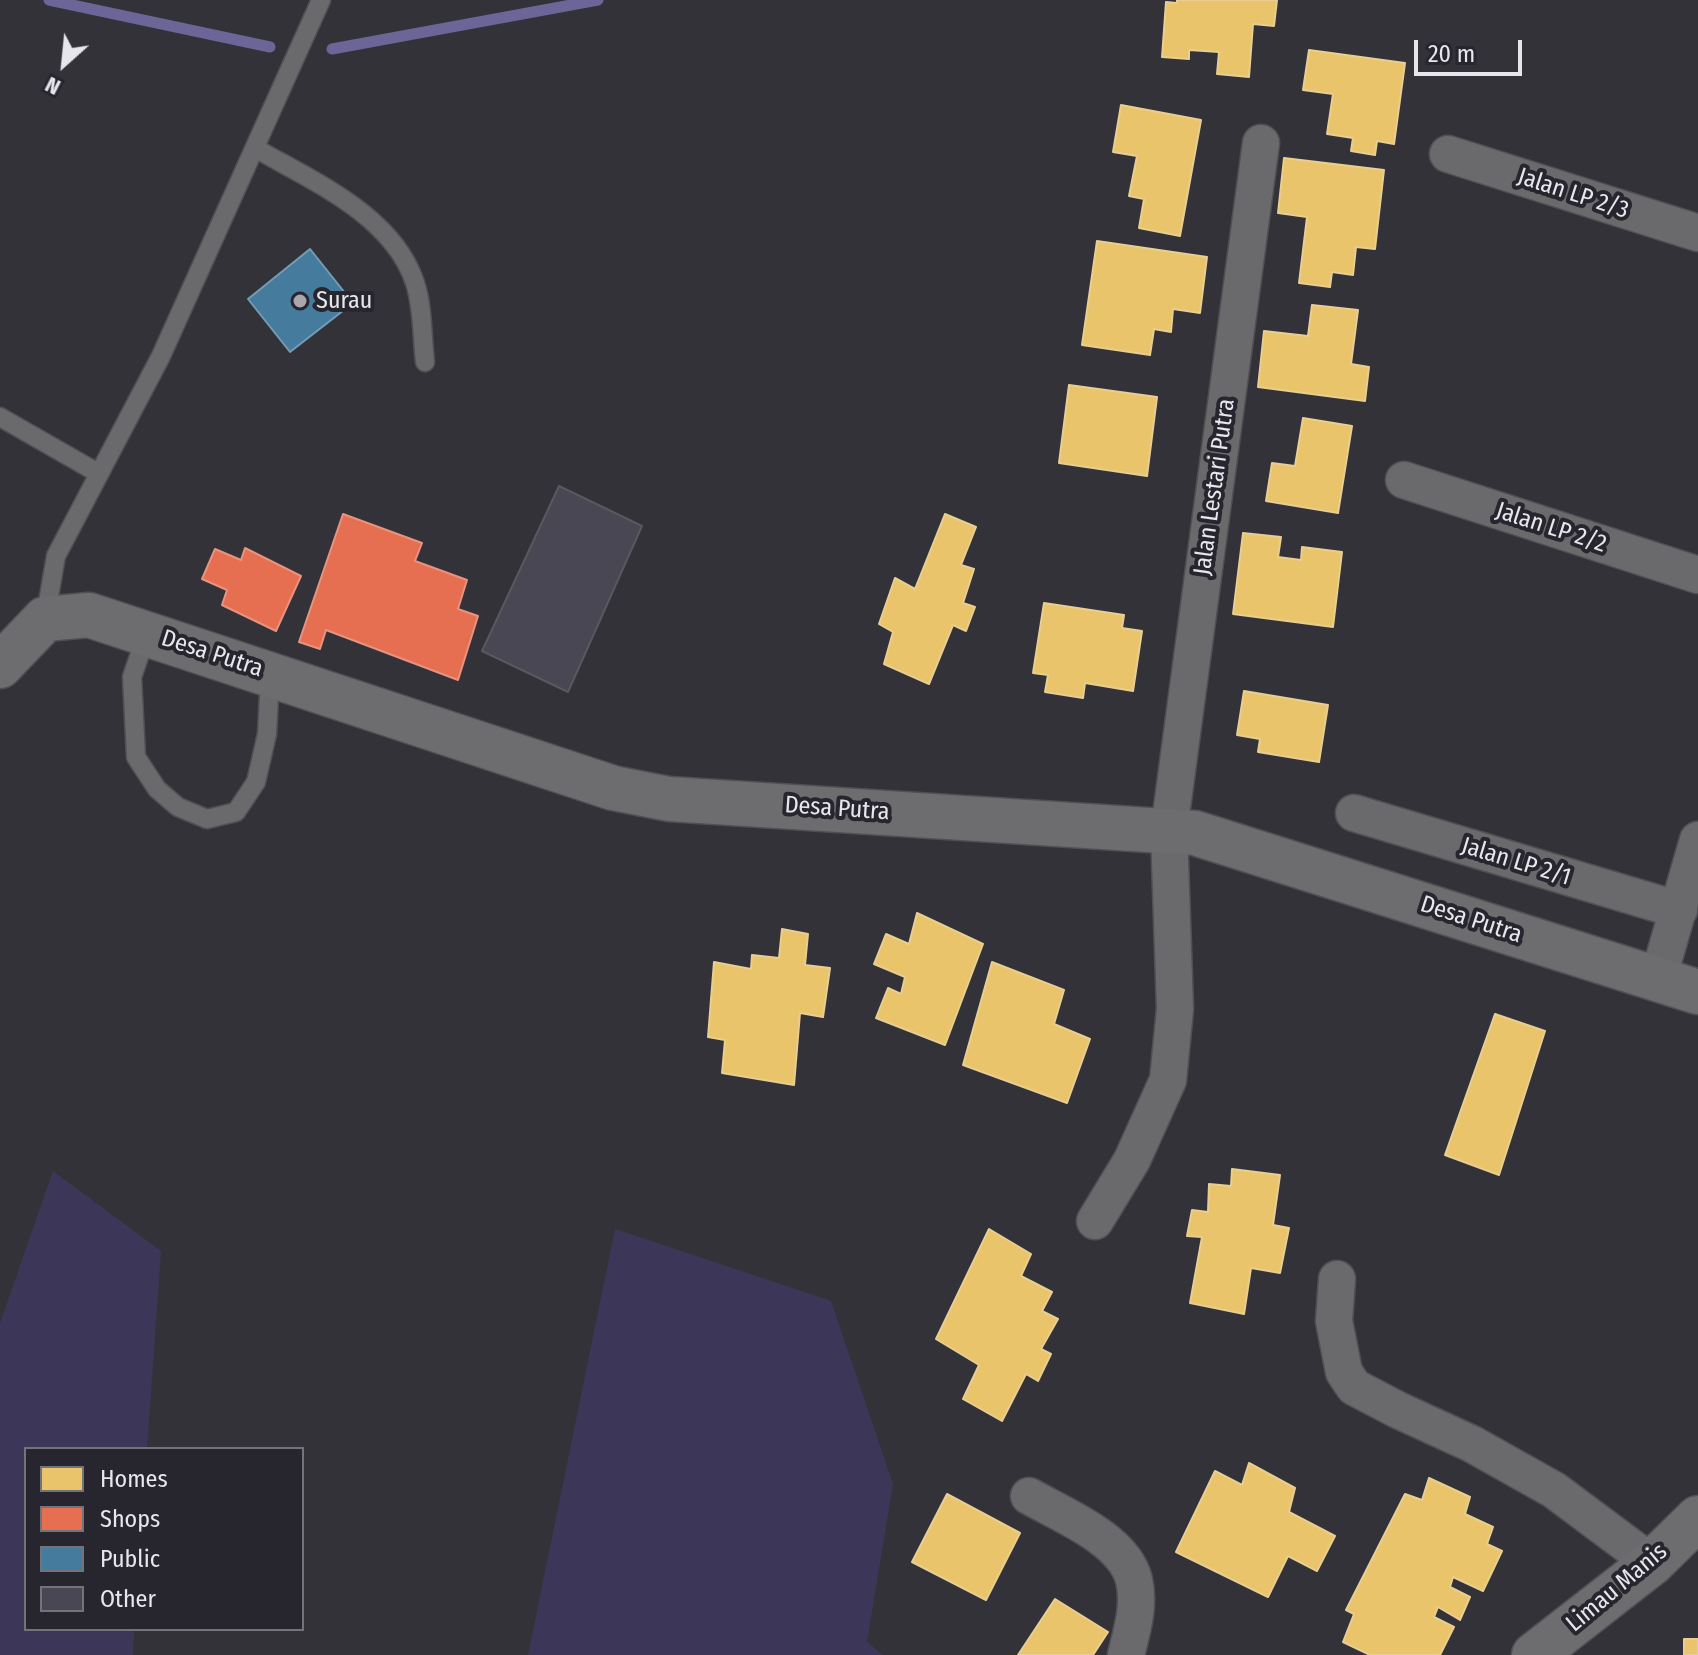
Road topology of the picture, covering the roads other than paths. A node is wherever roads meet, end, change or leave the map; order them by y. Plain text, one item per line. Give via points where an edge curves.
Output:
1 (321, 0) edge
2 (1261, 143) dead end
3 (255, 148) junction
4 (1448, 154) dead end
5 (1698, 233) edge
6 (425, 362) dead end
7 (0, 417) edge
8 (98, 473) junction
9 (1404, 480) dead end
10 (1698, 575) edge
11 (45, 619) junction
12 (147, 633) junction
13 (4, 655) edge
14 (271, 673) junction
15 (1354, 813) dead end
16 (1169, 830) junction
17 (1698, 840) edge
18 (1679, 910) junction
19 (1678, 986) edge
20 (1095, 1221) dead end
21 (1337, 1279) dead end
22 (1029, 1496) dead end
23 (1698, 1518) edge
24 (1652, 1563) junction
25 (1126, 1655) edge
26 (1534, 1655) edge

1 - 3 lane
2 - 16 street, Jalan Lestari Putra
3 - 6 lane via 363,211 405,259 416,285
3 - 8 lane via 161,356
4 - 5 street, Jalan LP 2/3
7 - 8 lane
8 - 11 lane via 56,556
9 - 10 street, Jalan LP 2/2
11 - 12 street, Desa Putra via 89,615
11 - 13 street
12 - 14 street, Desa Putra
12 - 14 lane via 132,677 136,757 157,789 178,807 207,819 236,812 256,782 267,734
14 - 16 street, Desa Putra via 565,774 669,799
15 - 18 street, Jalan LP 2/1
16 - 19 street, Desa Putra via 1195,833
16 - 20 street, Jalan Lestari Putra via 1175,1009 1168,1080 1132,1160
17 - 18 street
18 - 19 street
21 - 24 street via 1334,1321 1344,1372 1354,1387 1554,1490
22 - 25 street via 1110,1543 1129,1567 1135,1583 1135,1616
23 - 24 street, Limau Manis
24 - 26 street, Limau Manis

